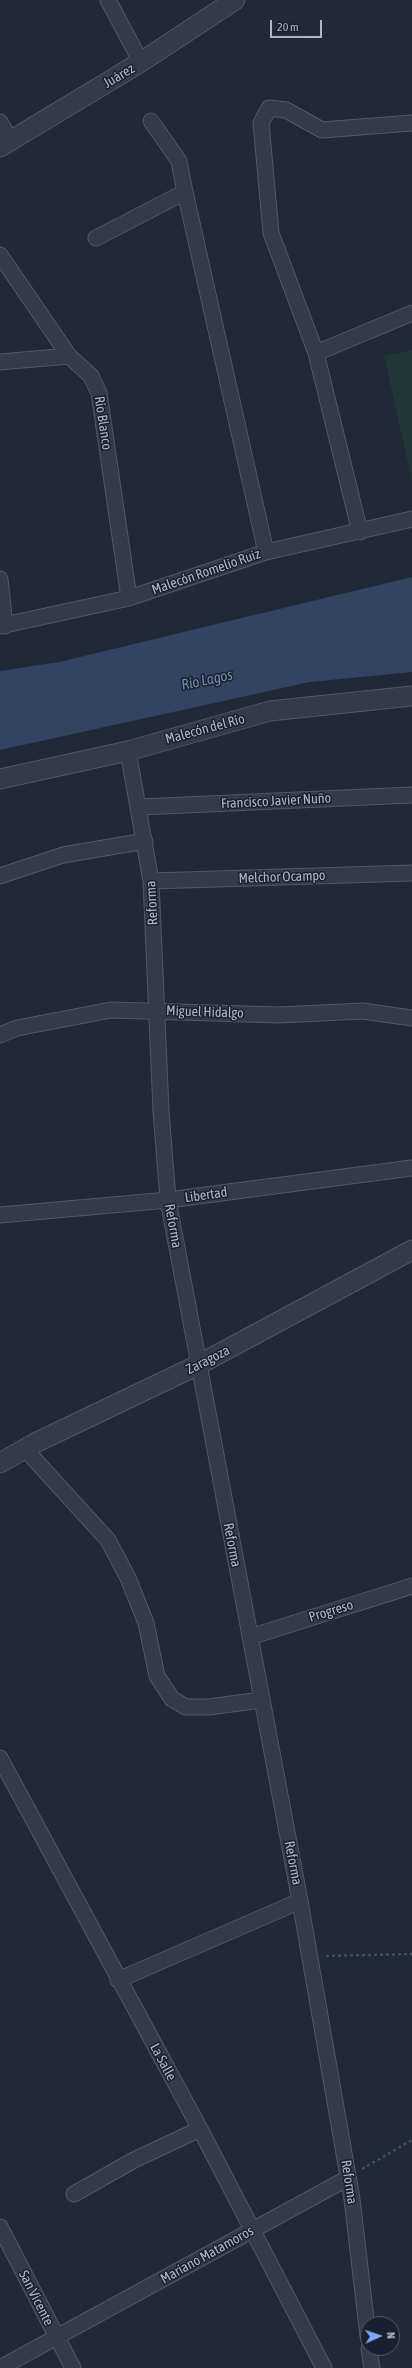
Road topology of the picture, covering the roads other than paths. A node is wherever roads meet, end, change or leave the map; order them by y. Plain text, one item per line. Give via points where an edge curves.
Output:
1 (108, 0) edge
2 (235, 0) edge
3 (141, 62) junction
4 (151, 121) dead end
5 (0, 122) edge
6 (412, 123) edge
7 (5, 144) edge
8 (185, 192) junction
9 (96, 238) dead end
10 (0, 255) edge
11 (412, 313) edge
12 (316, 352) junction
13 (68, 356) junction
14 (0, 362) edge
15 (412, 518) edge
16 (360, 532) junction
17 (266, 552) junction
18 (0, 579) edge
19 (129, 598) junction
20 (2, 626) edge
21 (412, 696) edge
22 (128, 751) junction
23 (0, 779) edge
24 (412, 795) edge
25 (140, 807) junction
26 (145, 841) junction
27 (412, 873) edge
28 (0, 876) edge
29 (151, 881) junction
30 (157, 1010) junction
31 (412, 1018) edge
32 (0, 1035) edge
33 (412, 1168) edge
34 (168, 1200) junction
35 (0, 1215) edge
36 (412, 1250) edge
37 (198, 1365) junction
38 (24, 1449) junction
39 (0, 1463) edge
40 (412, 1586) edge
41 (250, 1637) junction
42 (261, 1700) junction
43 (1, 1762) edge
44 (300, 1901) junction
45 (118, 1980) junction
46 (200, 2130) junction
47 (348, 2178) junction
48 (74, 2194) dead end
49 (0, 2227) edge
50 (252, 2230) junction
51 (365, 2316) edge
52 (57, 2337) junction
53 (371, 2356) edge
54 (0, 2368) edge
55 (73, 2368) edge
56 (324, 2368) edge
57 (372, 2368) edge

1 - 3 street
2 - 3 street, Juárez
3 - 7 street, Juárez
4 - 8 street via 180,161
5 - 7 street
6 - 12 street via 322,130 286,110 269,108 261,123 271,233
8 - 9 street
8 - 17 street
10 - 13 street, Río Blanco
11 - 12 street
12 - 16 street
13 - 14 street
13 - 19 street, Río Blanco via 91,376 99,393
15 - 16 street, Malecón Romelio Ruiz
16 - 17 street, Malecón Romelio Ruiz
17 - 19 street, Malecón Romelio Ruiz
18 - 20 street
19 - 20 street, Malecón Romelio Ruiz
21 - 22 street, Malecón del Río via 270,711
22 - 23 street, Malecón del Río
22 - 25 street, Reforma
24 - 25 street, Francisco Javier Nuño
25 - 26 street, Reforma
26 - 28 street via 63,855
26 - 29 street, Reforma
27 - 29 street, Melchor Ocampo
29 - 30 street, Reforma
30 - 31 street, Miguel Hidalgo via 279,1015 363,1012
30 - 32 street, Miguel Hidalgo via 111,1010 17,1028
30 - 34 street, Reforma
33 - 34 street, Libertad
34 - 35 street, Libertad
34 - 37 street, Reforma
36 - 37 street, Zaragoza
37 - 38 street, Zaragoza
37 - 41 street, Reforma
38 - 39 street, Zaragoza
38 - 42 street via 108,1540 128,1578 146,1623 157,1676 172,1699 186,1707 210,1708
40 - 41 street, Progreso
41 - 42 street, Reforma
42 - 44 street, Reforma
43 - 45 street, La Salle
44 - 45 street
44 - 47 street, Reforma
45 - 46 street, La Salle
46 - 48 street via 134,2160
46 - 50 street, La Salle
47 - 50 street, Mariano Matamoros
47 - 51 street, Reforma
49 - 52 street, San Vicente
50 - 52 street, Mariano Matamoros
50 - 56 street, La Salle
52 - 54 street, Mariano Matamoros
52 - 55 street, San Vicente
53 - 57 street

